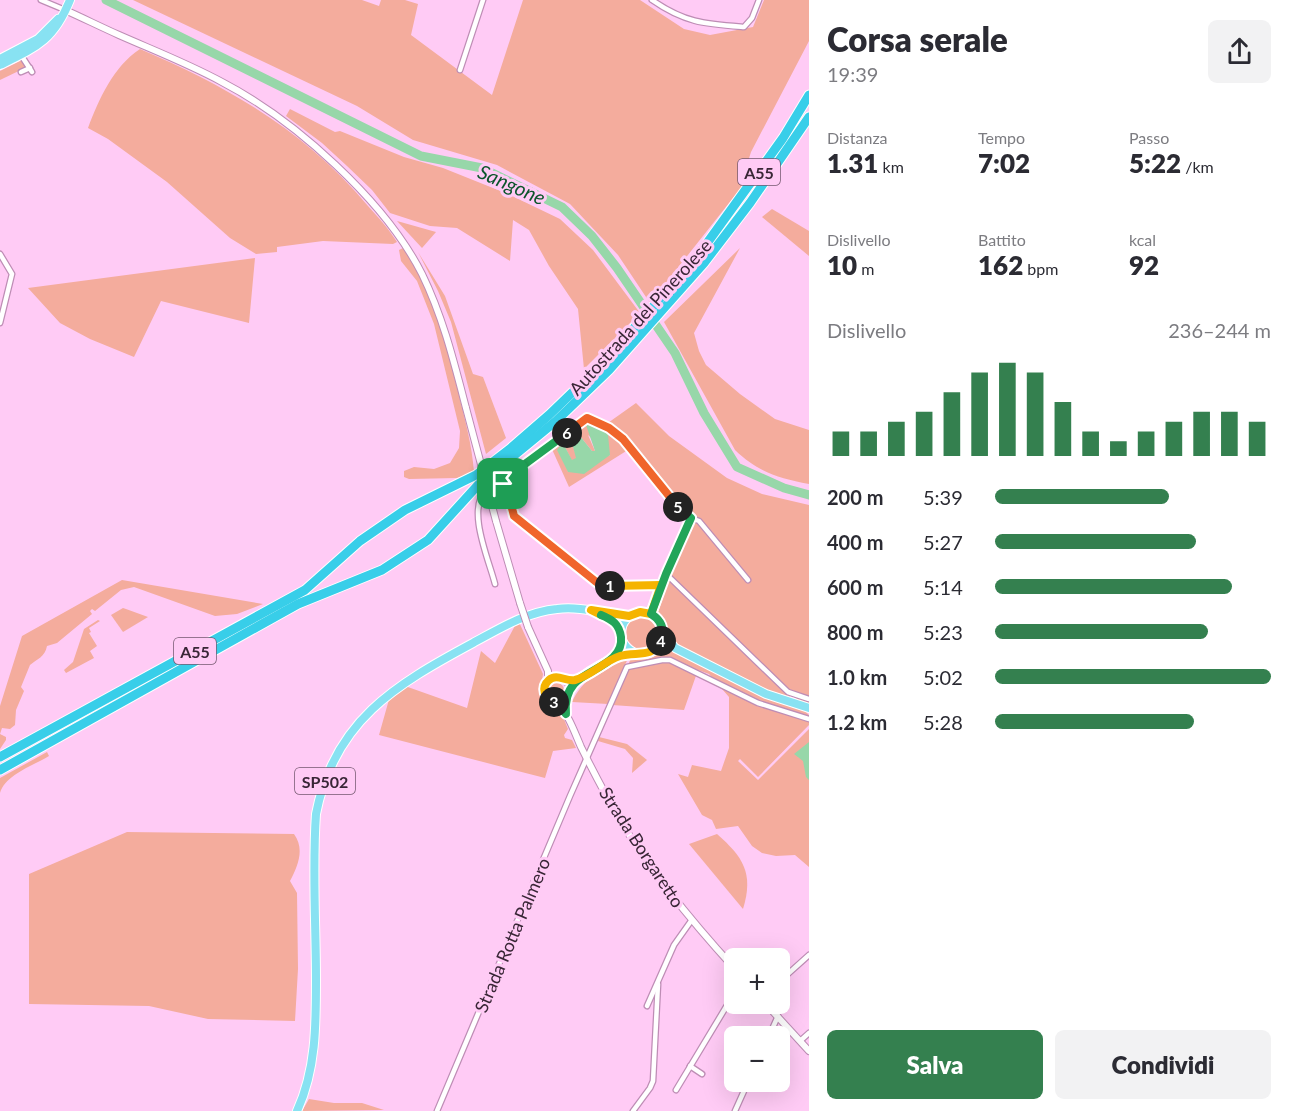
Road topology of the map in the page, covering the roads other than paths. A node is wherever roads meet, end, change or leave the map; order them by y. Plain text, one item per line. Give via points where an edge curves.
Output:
1 (41, 0) edge
2 (483, 0) edge
3 (652, 0) edge
4 (759, 0) edge
5 (67, 7) edge
6 (21, 55) junction
7 (0, 59) edge
8 (0, 65) edge
9 (460, 70) dead end
10 (21, 72) dead end
11 (809, 95) edge
12 (809, 117) edge
13 (0, 254) edge
14 (2, 264) edge
15 (0, 323) edge
16 (606, 366) junction
17 (503, 484) junction
18 (691, 518) junction
19 (666, 574) junction
20 (748, 580) dead end
21 (495, 584) dead end
22 (661, 585) junction
23 (591, 610) junction
24 (651, 614) junction
25 (629, 616) junction
26 (621, 630) junction
27 (663, 633) junction
28 (622, 641) junction
29 (675, 648) junction
30 (653, 651) junction
31 (638, 654) junction
32 (612, 658) junction
33 (551, 679) junction
34 (579, 679) junction
35 (566, 681) junction
36 (569, 690) junction
37 (566, 699) junction
38 (809, 699) edge
39 (557, 703) junction
40 (809, 708) edge
41 (566, 714) junction
42 (809, 719) edge
43 (0, 757) edge
44 (587, 759) junction
45 (0, 770) edge
46 (691, 921) junction
47 (809, 955) edge
48 (724, 957) edge
49 (790, 972) edge
50 (658, 984) junction
51 (647, 1006) dead end
52 (724, 1010) edge
53 (778, 1016) joint
54 (774, 1026) edge
55 (809, 1033) edge
56 (800, 1041) junction
57 (809, 1051) edge
58 (690, 1066) junction
59 (702, 1074) dead end
60 (676, 1090) dead end
61 (744, 1092) edge
62 (297, 1111) edge
63 (437, 1111) edge
64 (633, 1111) edge
65 (735, 1111) edge

1 - 5 street
2 - 9 street
3 - 4 street via 670,13 695,22 744,27
5 - 6 main road via 46,40
5 - 7 main road via 38,39
5 - 33 street, bridge via 224,82 279,118 367,196 402,241 422,273 447,337 520,603
6 - 8 main road
6 - 10 street via 31,70
11 - 16 highway, Autostrada del Pinerolese / A55 via 734,208
12 - 16 highway, Autostrada del Pinerolese / A55 via 750,203 688,281
13 - 14 street
14 - 15 street via 12,274
16 - 43 highway, Autostrada del Pinerolese / A55 via 476,476 405,510 352,547 305,590
16 - 45 highway, Autostrada del Pinerolese / A55 via 556,421 478,485 435,534 382,570 298,604
17 - 18 street via 589,418 623,439 674,504
17 - 21 street via 487,490 477,506
17 - 22 street via 514,516 602,586
18 - 19 street
18 - 20 street via 699,521
19 - 22 street
19 - 38 street via 788,692
22 - 24 street
23 - 25 main road, SP502
23 - 26 main road, SP502
23 - 62 main road, SP502 via 565,608 538,613 502,627 408,679 375,705 339,752 316,814 316,1024 313,1060
24 - 25 main road, SP502
24 - 27 main road via 660,621
25 - 26 main road
26 - 28 main road
27 - 29 main road
27 - 30 main road via 660,645
28 - 31 main road
28 - 32 main road
29 - 30 main road
29 - 40 main road via 766,694
30 - 31 main road
31 - 32 main road
32 - 34 main road
33 - 35 street
33 - 39 street via 544,687 545,695
34 - 35 main road
34 - 36 main road
35 - 36 street
36 - 37 street
37 - 39 street
37 - 41 street, Strada Borgaretto
39 - 41 street, Strada Borgaretto
41 - 44 street, Strada Borgaretto
42 - 44 street, Strada Rotta Palmero via 758,703 674,662 662,660 627,667
44 - 46 street, Strada Borgaretto via 621,822
44 - 63 street, Strada Rotta Palmero
46 - 48 street, Strada Borgaretto
46 - 50 street via 674,945
47 - 49 street
50 - 51 street
50 - 64 street via 653,1081
52 - 58 street
53 - 54 street
53 - 56 street
55 - 56 street
56 - 57 street
58 - 59 street
58 - 60 street
61 - 65 street

